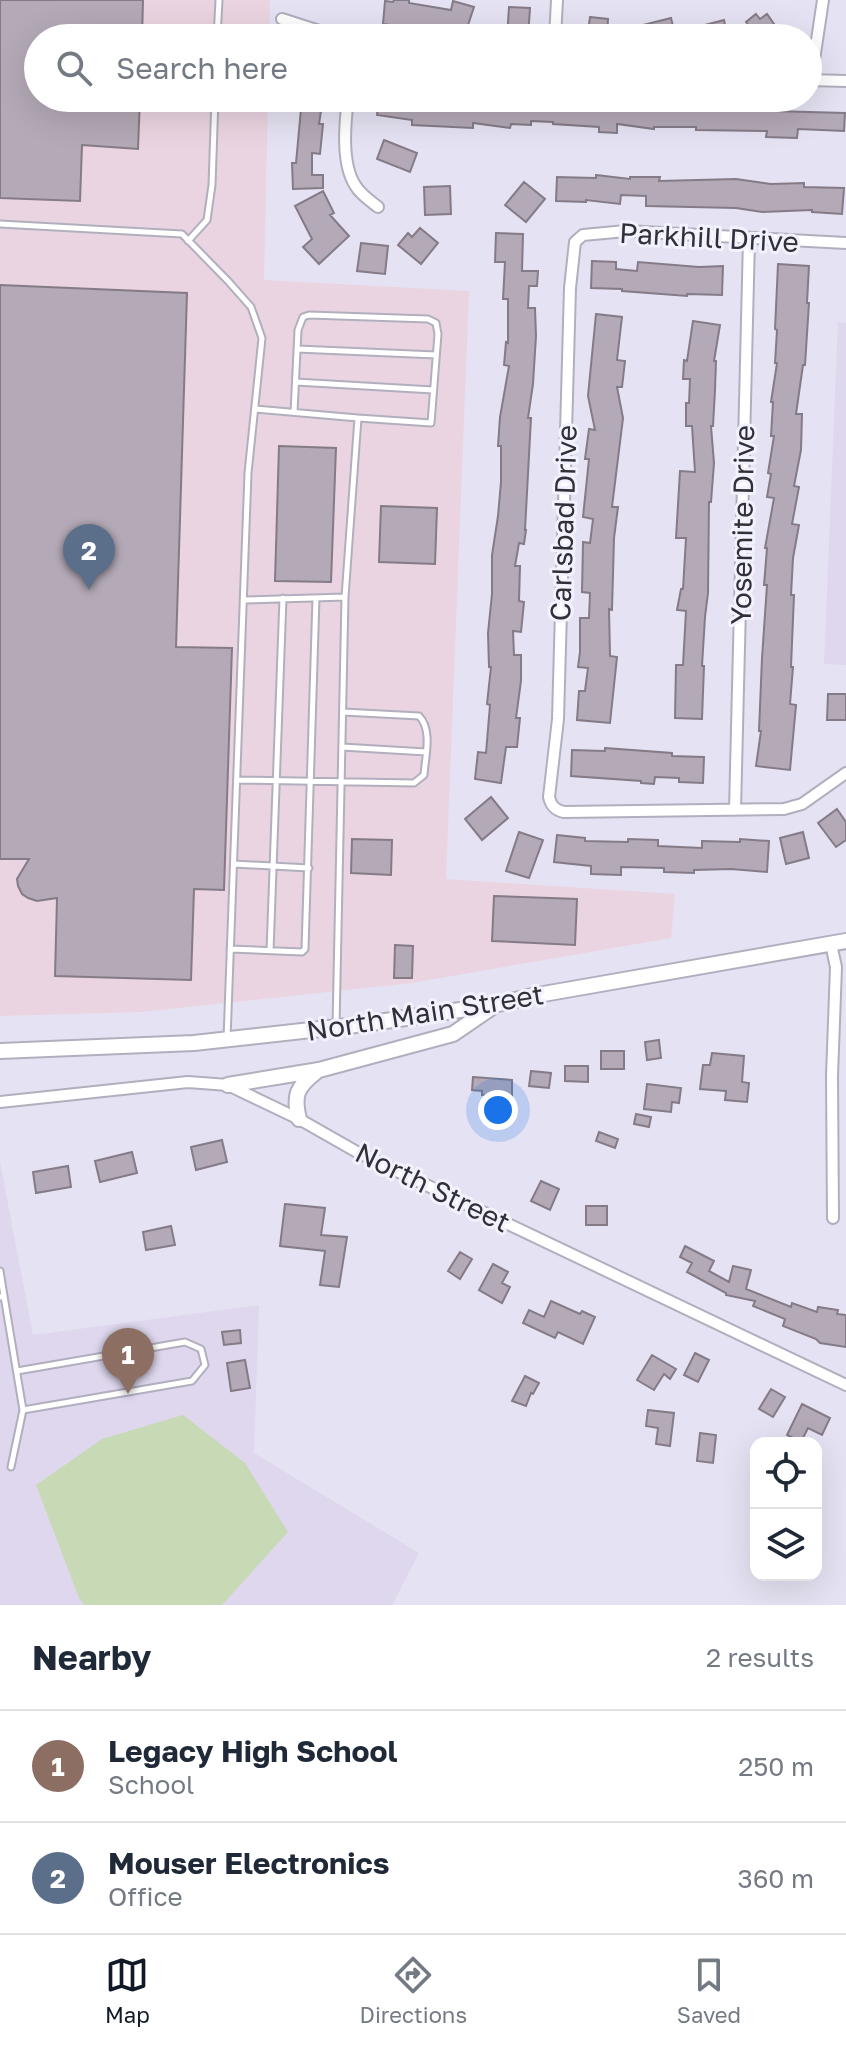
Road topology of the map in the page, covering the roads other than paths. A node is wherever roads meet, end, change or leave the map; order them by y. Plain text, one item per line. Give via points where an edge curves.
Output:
1 (219, 0) edge
2 (557, 0) edge
3 (823, 0) edge
4 (282, 19) dead end
5 (218, 24) edge
6 (298, 24) edge
7 (556, 24) edge
8 (819, 24) edge
9 (822, 80) edge
10 (846, 81) edge
11 (215, 112) edge
12 (347, 112) edge
13 (378, 207) dead end
14 (0, 224) edge
15 (749, 239) junction
16 (188, 241) junction
17 (575, 242) joint
18 (846, 243) edge
19 (297, 349) junction
20 (436, 355) junction
21 (296, 382) junction
22 (433, 390) junction
23 (255, 408) junction
24 (294, 412) junction
25 (358, 418) junction
26 (345, 597) junction
27 (283, 598) junction
28 (316, 598) junction
29 (244, 600) junction
30 (343, 712) junction
31 (342, 747) junction
32 (426, 752) junction
33 (846, 773) edge
34 (237, 780) junction
35 (277, 780) junction
36 (311, 781) junction
37 (341, 781) junction
38 (735, 810) junction
39 (234, 864) junction
40 (273, 866) junction
41 (309, 868) junction
42 (838, 943) edge
43 (230, 949) junction
44 (270, 951) junction
45 (494, 1005) junction
46 (336, 1027) junction
47 (227, 1040) junction
48 (0, 1051) edge
49 (319, 1070) junction
50 (228, 1085) junction
51 (0, 1102) edge
52 (299, 1119) junction
53 (833, 1218) dead end
54 (0, 1271) edge
55 (2, 1297) edge
56 (17, 1371) junction
57 (846, 1385) edge
58 (23, 1410) junction
59 (11, 1467) dead end

1 - 5 lane
2 - 7 street
3 - 8 street
4 - 6 street
9 - 10 street
11 - 16 lane via 207,220
12 - 13 street via 349,171 364,197
14 - 16 lane via 182,234
15 - 17 street, Parkhill Drive via 626,231 583,235
15 - 18 street, Parkhill Drive
15 - 38 street, Yosemite Drive
16 - 23 lane via 251,307 262,338
17 - 38 street, Carlsbad Drive via 558,719 550,804 564,812
19 - 20 lane
19 - 20 lane via 298,330 309,315 428,319 436,323
19 - 21 lane
20 - 22 lane
21 - 22 lane
21 - 24 lane
22 - 25 lane via 431,423
23 - 24 lane
23 - 29 lane
24 - 25 lane
25 - 26 lane
26 - 28 lane
26 - 30 lane
27 - 28 lane
27 - 29 lane
27 - 35 lane
28 - 36 lane
29 - 34 lane
30 - 31 lane
30 - 32 lane via 419,716
31 - 32 lane
31 - 37 lane
32 - 37 lane via 424,775 414,783
33 - 38 street via 802,804
34 - 35 lane
34 - 39 lane
35 - 36 lane
35 - 40 lane
36 - 37 lane
36 - 41 lane
37 - 46 lane
39 - 40 lane
39 - 43 lane
40 - 41 lane
40 - 44 lane
41 - 44 lane via 305,949
42 - 45 main road, North Main Street
42 - 53 street
43 - 44 lane
43 - 47 lane
45 - 46 main road, North Main Street
45 - 49 main road via 453,1034
46 - 47 main road, North Main Street
47 - 48 main road, North Main Street
49 - 50 main road
49 - 52 main road via 298,1092
50 - 51 street, North Street via 188,1082
50 - 52 street, North Street
52 - 57 street, North Street via 357,1152
54 - 55 lane
55 - 56 lane
56 - 58 lane
56 - 58 lane via 185,1342 201,1349 205,1365 192,1381
58 - 59 lane

